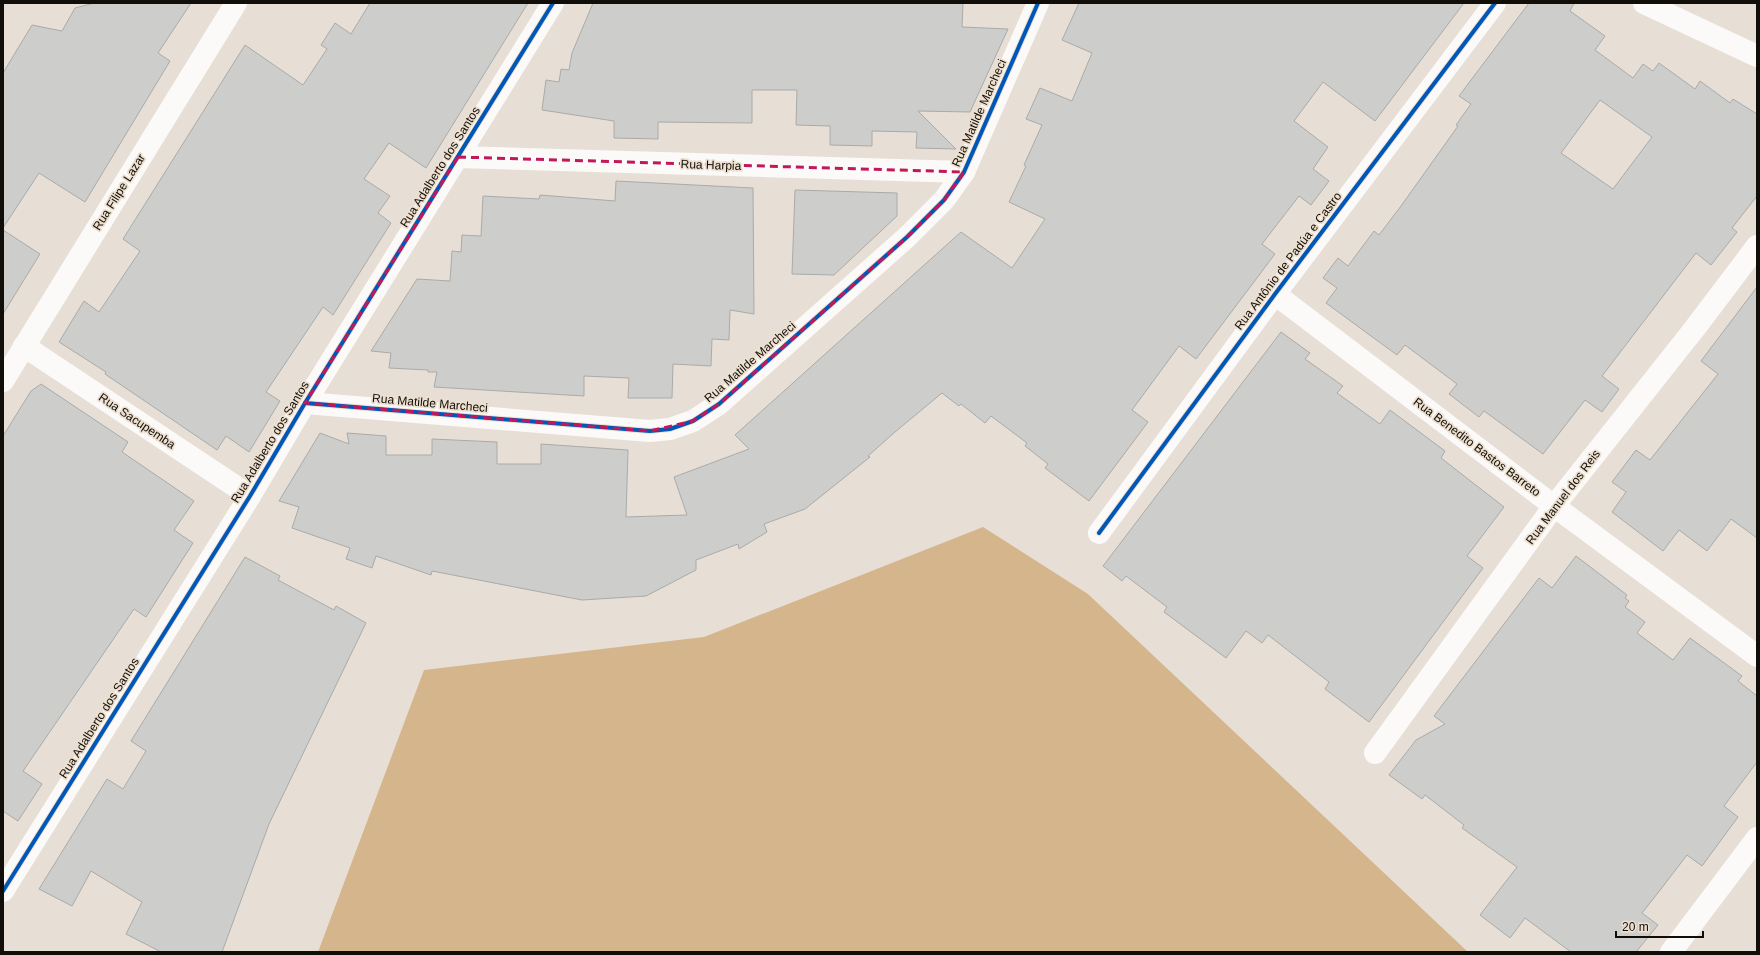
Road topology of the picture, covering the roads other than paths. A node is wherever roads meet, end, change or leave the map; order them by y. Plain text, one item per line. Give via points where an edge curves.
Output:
1 (236, 3) edge
2 (553, 3) edge
3 (1038, 3) edge
4 (1495, 3) edge
5 (1644, 3) edge
6 (1757, 56) edge
7 (458, 158) junction
8 (964, 172) junction
9 (1757, 246) edge
10 (1275, 294) junction
11 (24, 346) junction
12 (3, 381) edge
13 (305, 403) junction
14 (250, 496) junction
15 (1554, 506) junction
16 (1099, 533) dead end
17 (1757, 656) edge
18 (1375, 753) dead end
19 (1757, 838) edge
20 (3, 891) edge
21 (1671, 952) edge

1 - 11 street, Rua Filipe Lazar
2 - 7 street, Rua Adalberto dos Santos
3 - 8 street, Rua Matilde Marcheci
4 - 10 street, Rua Antônio de Padúa e Castro
5 - 6 street
7 - 8 street, Rua Harpia
7 - 13 street, Rua Adalberto dos Santos
8 - 13 street, Rua Matilde Marcheci via 944,200 907,237 719,404 693,421 670,429 650,431
9 - 15 street, Rua Manuel dos Reis
10 - 15 street, Rua Benedito Bastos Barreto
10 - 16 street, Rua Antônio de Padúa e Castro
11 - 12 street, Rua Filipe Lazar
11 - 14 street, Rua Sacupemba
13 - 14 street, Rua Adalberto dos Santos
14 - 20 street, Rua Adalberto dos Santos
15 - 17 street, Rua Benedito Bastos Barreto
15 - 18 street, Rua Manuel dos Reis
19 - 21 street

